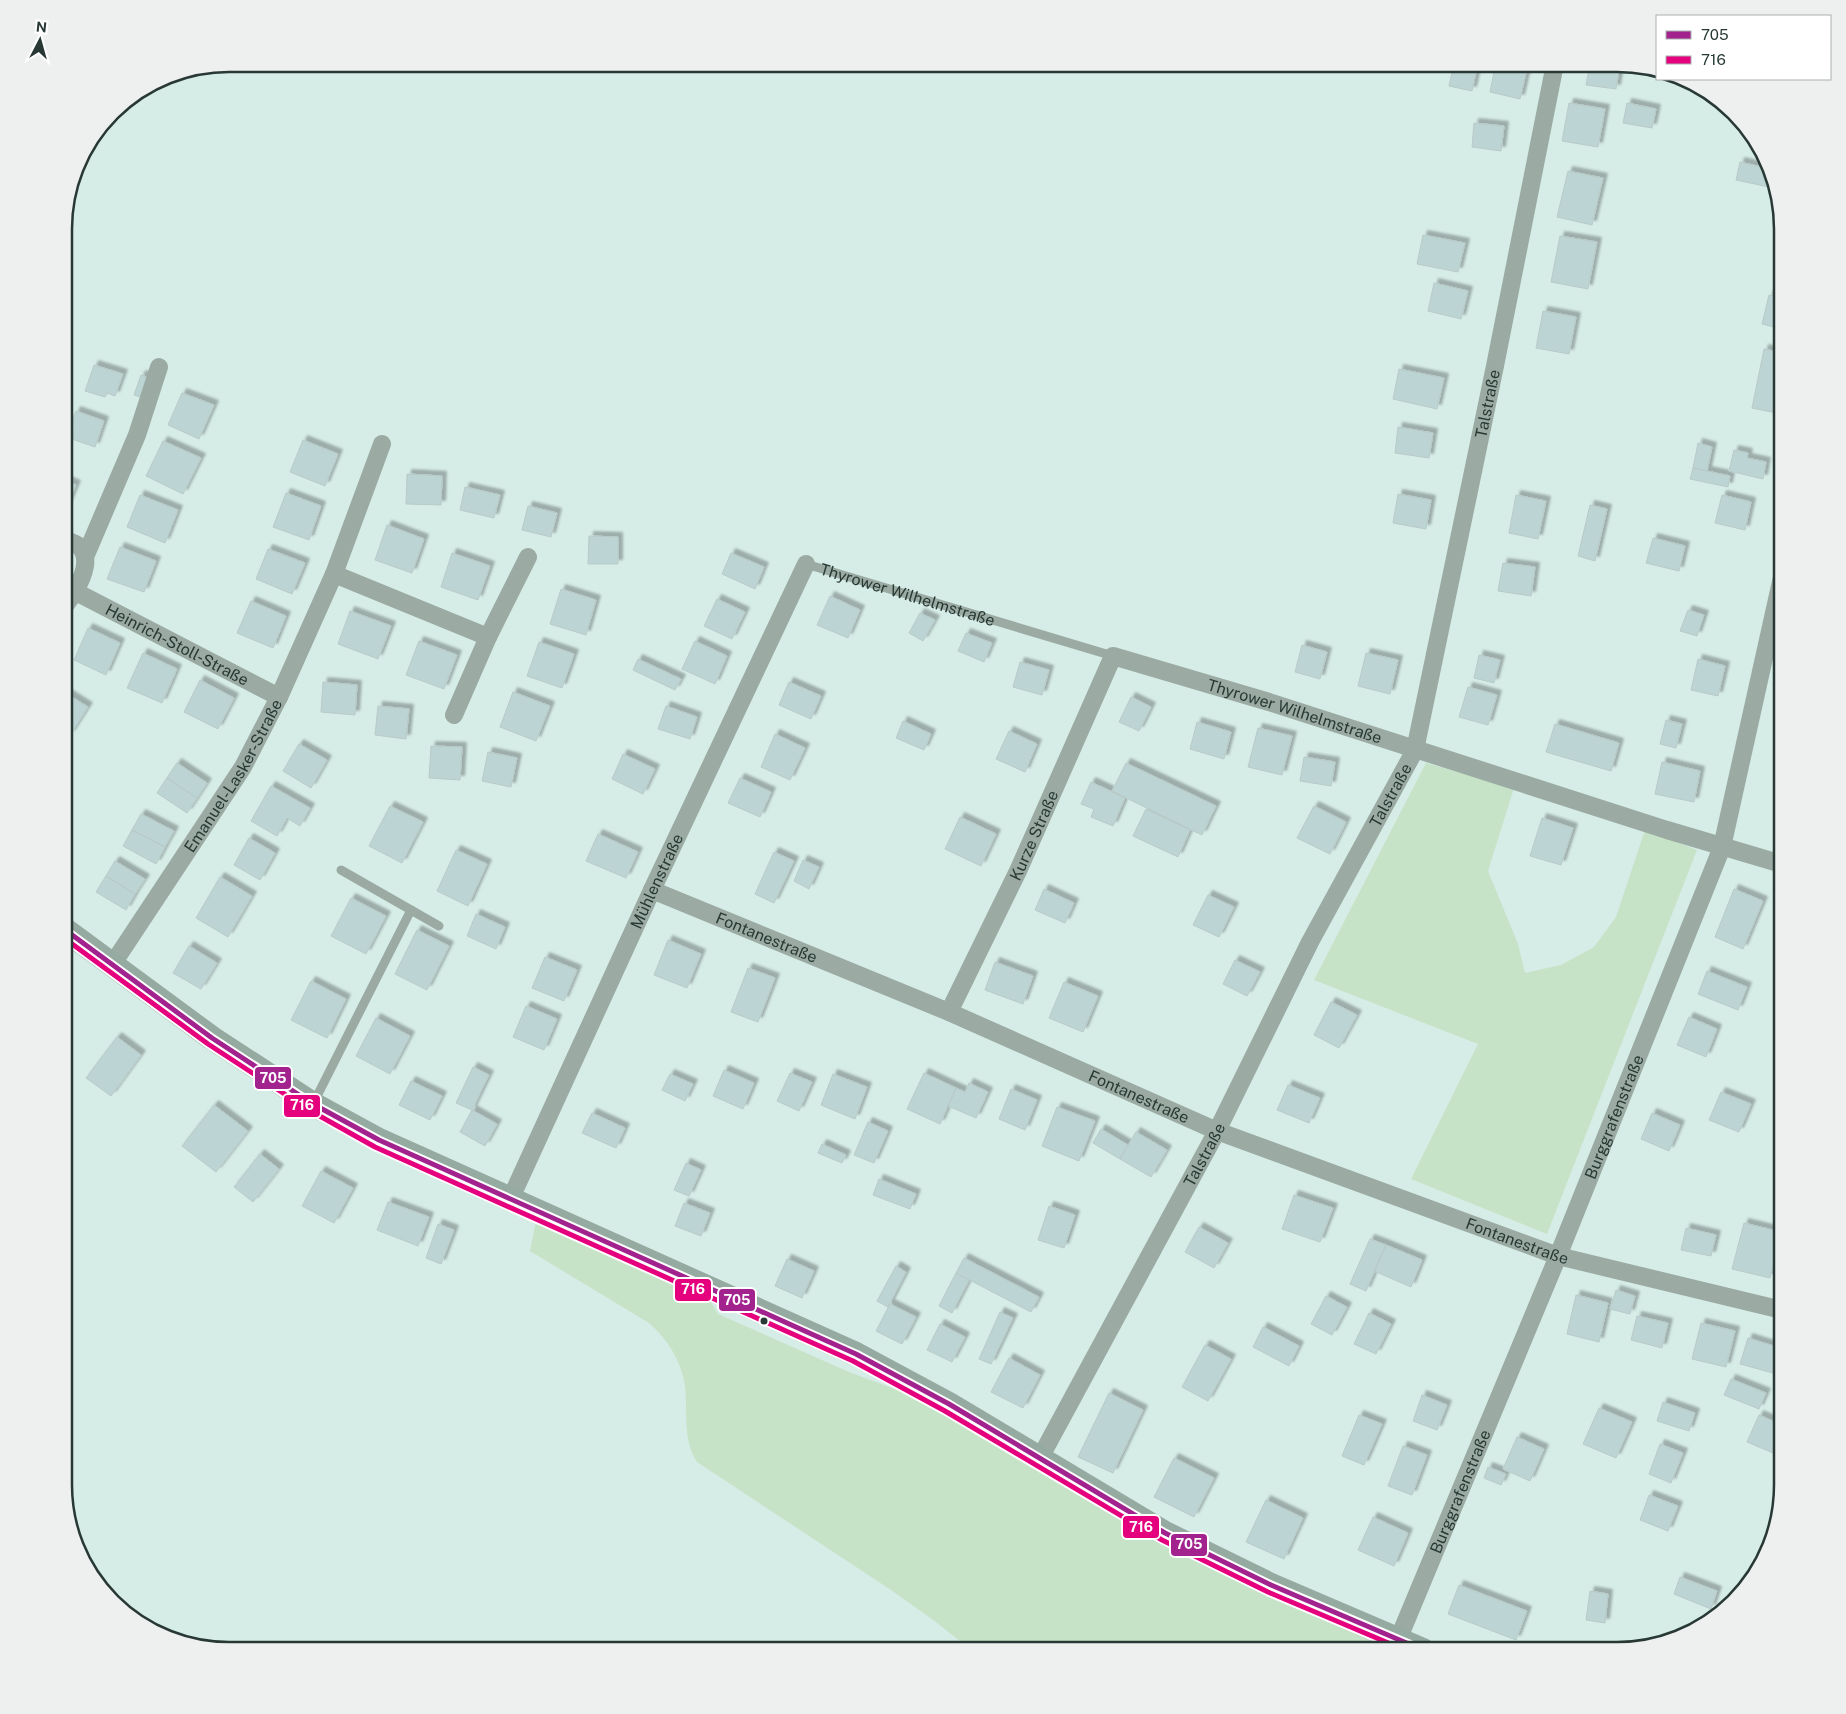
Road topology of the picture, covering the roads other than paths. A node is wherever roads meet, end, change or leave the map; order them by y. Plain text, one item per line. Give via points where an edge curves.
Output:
1 (1553, 72) edge
2 (159, 367) dead end
3 (382, 444) dead end
4 (73, 543) edge
5 (85, 557) junction
6 (528, 557) dead end
7 (806, 564) joint
8 (334, 574) junction
9 (76, 592) junction
10 (73, 596) edge
11 (1773, 616) edge
12 (488, 637) junction
13 (1113, 656) junction
14 (278, 697) junction
15 (454, 715) dead end
16 (1415, 750) junction
17 (1722, 847) junction
18 (1774, 862) edge
19 (341, 870) dead end
20 (652, 890) junction
21 (411, 910) junction
22 (439, 926) dead end
23 (73, 937) edge
24 (112, 966) junction
25 (949, 1012) junction
26 (313, 1104) junction
27 (1217, 1131) junction
28 (510, 1200) junction
29 (1558, 1256) junction
30 (1774, 1308) edge
31 (1040, 1458) junction
32 (1398, 1640) junction
33 (1403, 1642) edge

1 - 16 street, Talstraße
2 - 5 street via 137,435
3 - 8 street, Emanuel-Lasker-Straße
4 - 5 street via 79,546
5 - 9 street via 84,572
6 - 12 street
7 - 13 lane, Thyrower Wilhelmstraße
7 - 20 street, Mühlenstraße
8 - 12 street
8 - 14 street, Emanuel-Lasker-Straße
9 - 10 street
9 - 14 street, Heinrich-Stoll-Straße
11 - 17 street, Burggrafenstraße
12 - 15 street
13 - 16 street, Thyrower Wilhelmstraße
13 - 25 street, Kurze Straße via 1018,871
14 - 24 street, Emanuel-Lasker-Straße via 243,768
16 - 17 street, Thyrower Wilhelmstraße
16 - 27 street, Talstraße via 1310,942
17 - 18 street, Thyrower Wilhelmstraße
17 - 29 street, Burggrafenstraße
19 - 21 lane
20 - 25 street, Fontanestraße
20 - 28 street, Mühlenstraße
21 - 22 lane
21 - 26 lane
23 - 24 main road
24 - 26 main road via 212,1038
25 - 27 street, Fontanestraße
26 - 28 main road via 379,1140
27 - 29 street, Fontanestraße
27 - 31 street, Talstraße
28 - 31 main road via 856,1354
29 - 30 street, Fontanestraße
29 - 32 street, Burggrafenstraße
31 - 32 main road via 1165,1533 1272,1585
32 - 33 main road

